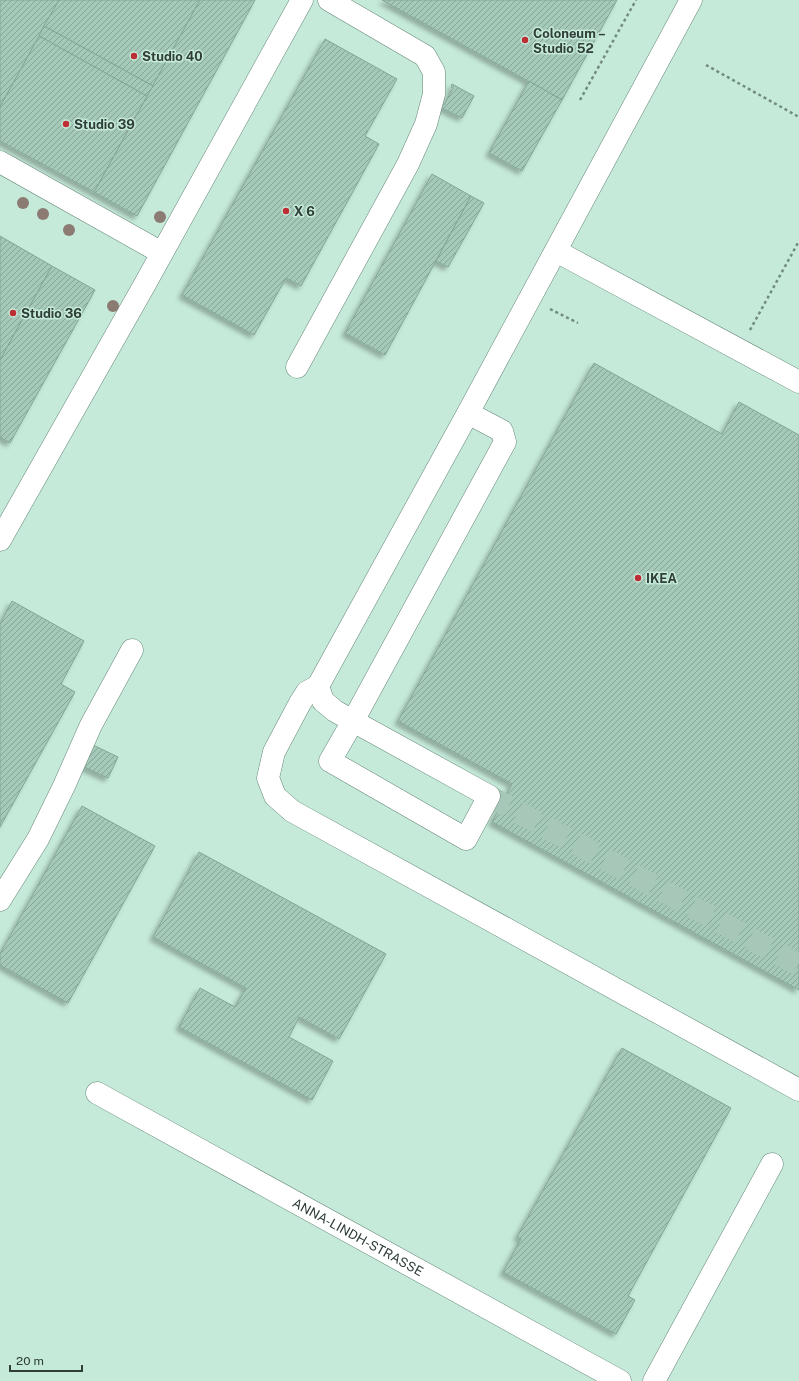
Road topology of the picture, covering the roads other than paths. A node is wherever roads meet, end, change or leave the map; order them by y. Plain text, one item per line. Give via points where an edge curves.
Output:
1 (302, 0) edge
2 (329, 0) edge
3 (691, 0) edge
4 (0, 162) edge
5 (556, 251) junction
6 (162, 253) junction
7 (297, 367) dead end
8 (799, 382) edge
9 (468, 413) junction
10 (0, 540) edge
11 (132, 650) dead end
12 (318, 686) junction
13 (353, 721) junction
14 (0, 900) edge
15 (799, 1090) edge
16 (97, 1093) dead end
17 (772, 1164) dead end
18 (620, 1381) edge
19 (654, 1381) edge

1 - 6 street
2 - 7 street via 425,56 434,72 434,94 426,124 408,164
3 - 5 street
4 - 6 street
5 - 8 street
5 - 9 street
6 - 10 street
9 - 12 street
9 - 13 street via 502,431 505,442
11 - 14 street via 91,725 38,839
12 - 13 street via 323,701
12 - 15 street via 307,692 296,710 274,752 268,778 275,796 292,811
13 - 13 street via 489,796 466,839 330,761
16 - 18 street, ANNA-LINDH-STRASSE
17 - 19 street

